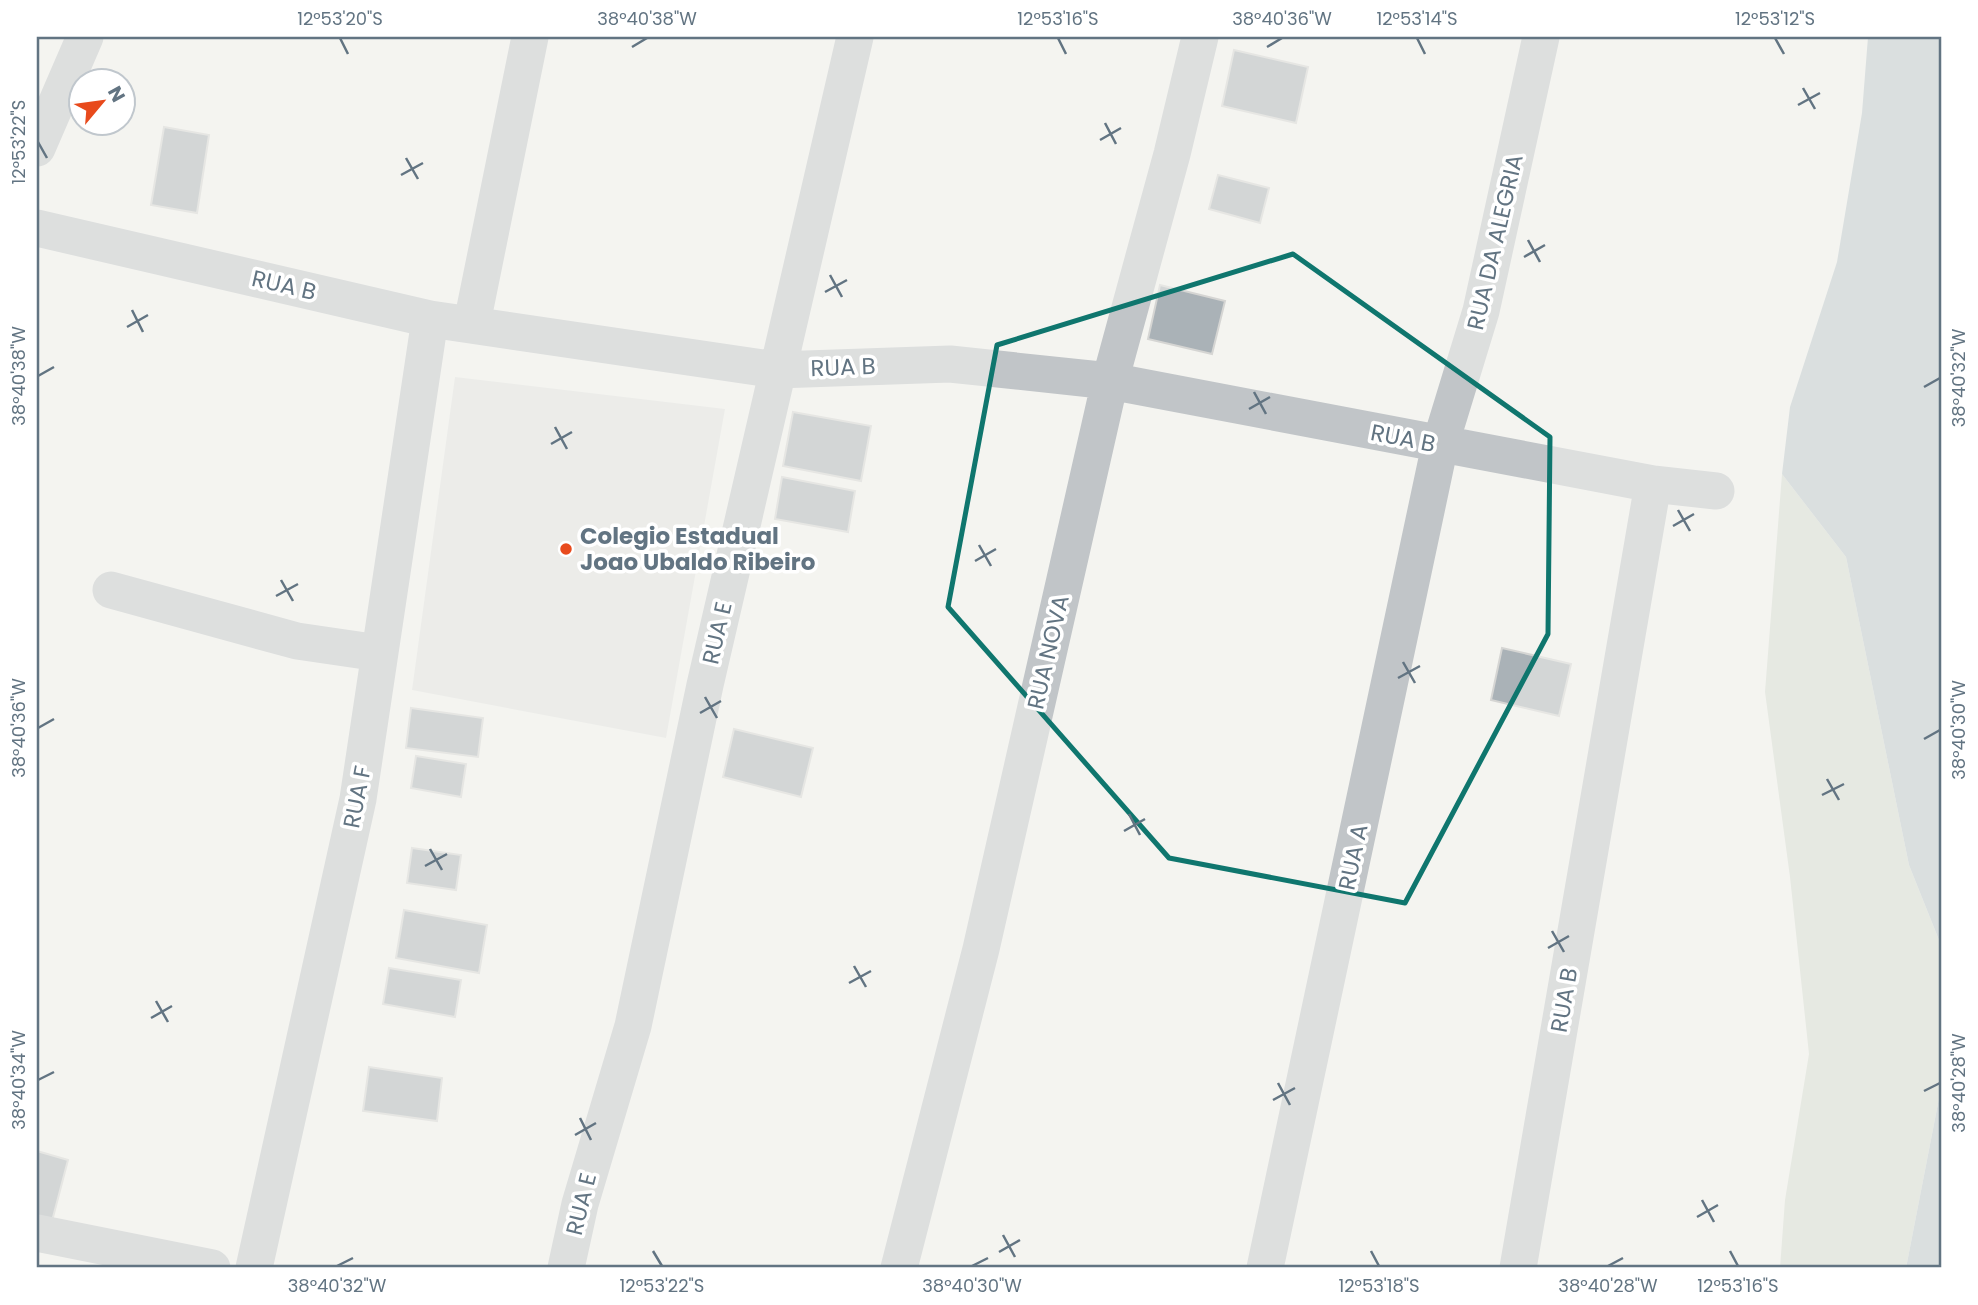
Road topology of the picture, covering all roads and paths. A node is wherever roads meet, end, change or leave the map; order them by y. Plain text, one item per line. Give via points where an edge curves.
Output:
1 (85, 37) edge
2 (530, 37) edge
3 (855, 37) edge
4 (1200, 37) edge
5 (1541, 37) edge
6 (37, 148) edge
7 (37, 228) edge
8 (430, 319) junction
9 (472, 323) junction
10 (777, 370) junction
11 (1110, 381) junction
12 (1440, 445) junction
13 (1653, 484) junction
14 (1716, 491) dead end
15 (111, 590) dead end
16 (379, 653) junction
17 (37, 1233) edge
18 (212, 1268) edge
19 (254, 1268) edge
20 (566, 1268) edge
21 (899, 1268) edge
22 (1265, 1268) edge
23 (1518, 1268) edge

1 - 6 street
2 - 9 street
3 - 10 street, RUA E
4 - 11 street, RUA NOVA
5 - 12 street, RUA DA ALEGRIA via 1481,311
7 - 8 street, RUA B
8 - 9 street, RUA B
8 - 16 street, RUA F
9 - 10 street, RUA B
10 - 11 street, RUA B via 950,364
10 - 20 street, RUA E via 633,1026 580,1204
11 - 12 street, RUA B
11 - 21 street, RUA NOVA via 981,949
12 - 13 street, RUA B
12 - 22 street, RUA A
13 - 14 street, RUA B
13 - 23 street, RUA B
15 - 16 street via 297,641
16 - 19 street, RUA F via 358,799
17 - 18 street

